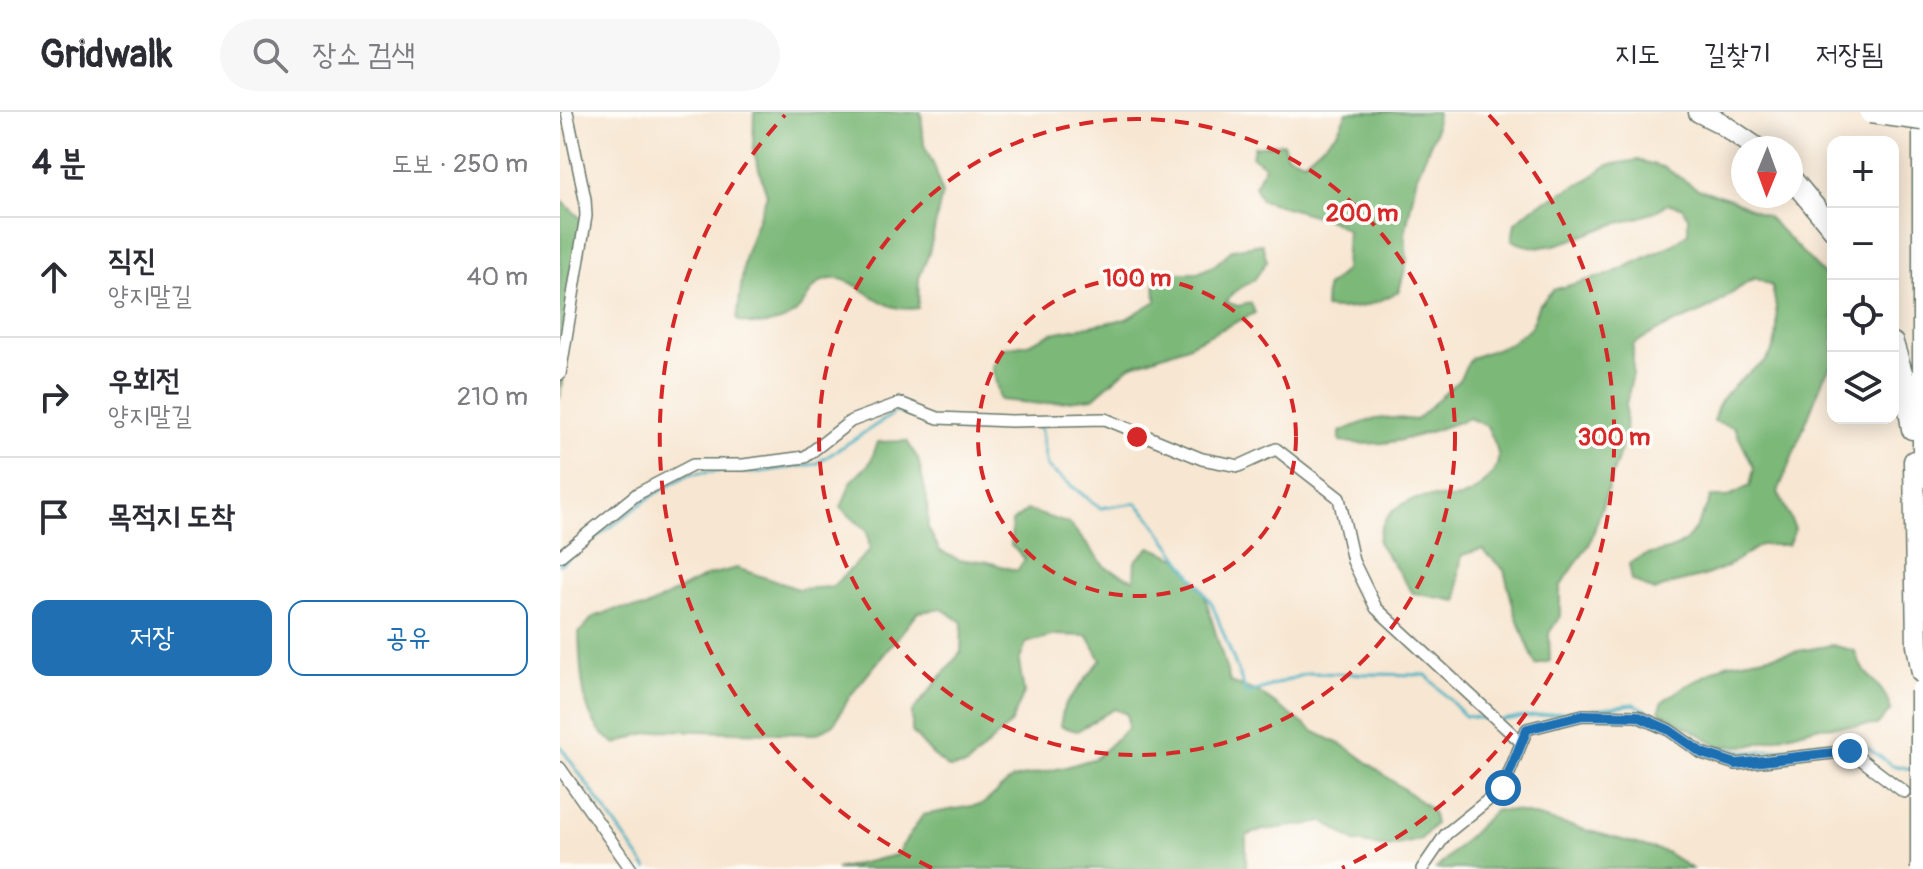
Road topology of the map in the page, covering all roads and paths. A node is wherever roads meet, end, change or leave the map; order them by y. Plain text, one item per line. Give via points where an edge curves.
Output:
1 (567, 112) edge
2 (1699, 112) edge
3 (1923, 112) edge
4 (1866, 113) edge
5 (1923, 120) edge
6 (1739, 136) edge
7 (1803, 193) edge
8 (1827, 222) edge
9 (1896, 352) edge
10 (560, 374) edge
11 (1923, 476) edge
12 (560, 556) edge
13 (1923, 648) edge
14 (1922, 682) edge
15 (1520, 741) junction
16 (560, 768) edge
17 (1904, 792) dead end
18 (631, 869) edge
19 (1422, 869) edge
20 (1921, 869) edge

1 - 10 street via 586,216
2 - 6 highway
3 - 11 highway
4 - 5 highway, bridge
7 - 8 highway
9 - 14 highway via 1914,445
12 - 15 street via 637,494 693,465 805,457 851,421 900,403 938,418 1105,419 1202,459 1239,466 1276,449 1339,498 1353,561 1376,608
13 - 14 highway
14 - 20 highway, bridge
15 - 17 street via 1527,729 1583,715 1637,716 1702,753 1736,764 1850,751
15 - 19 street via 1503,788 1446,834
16 - 18 street

